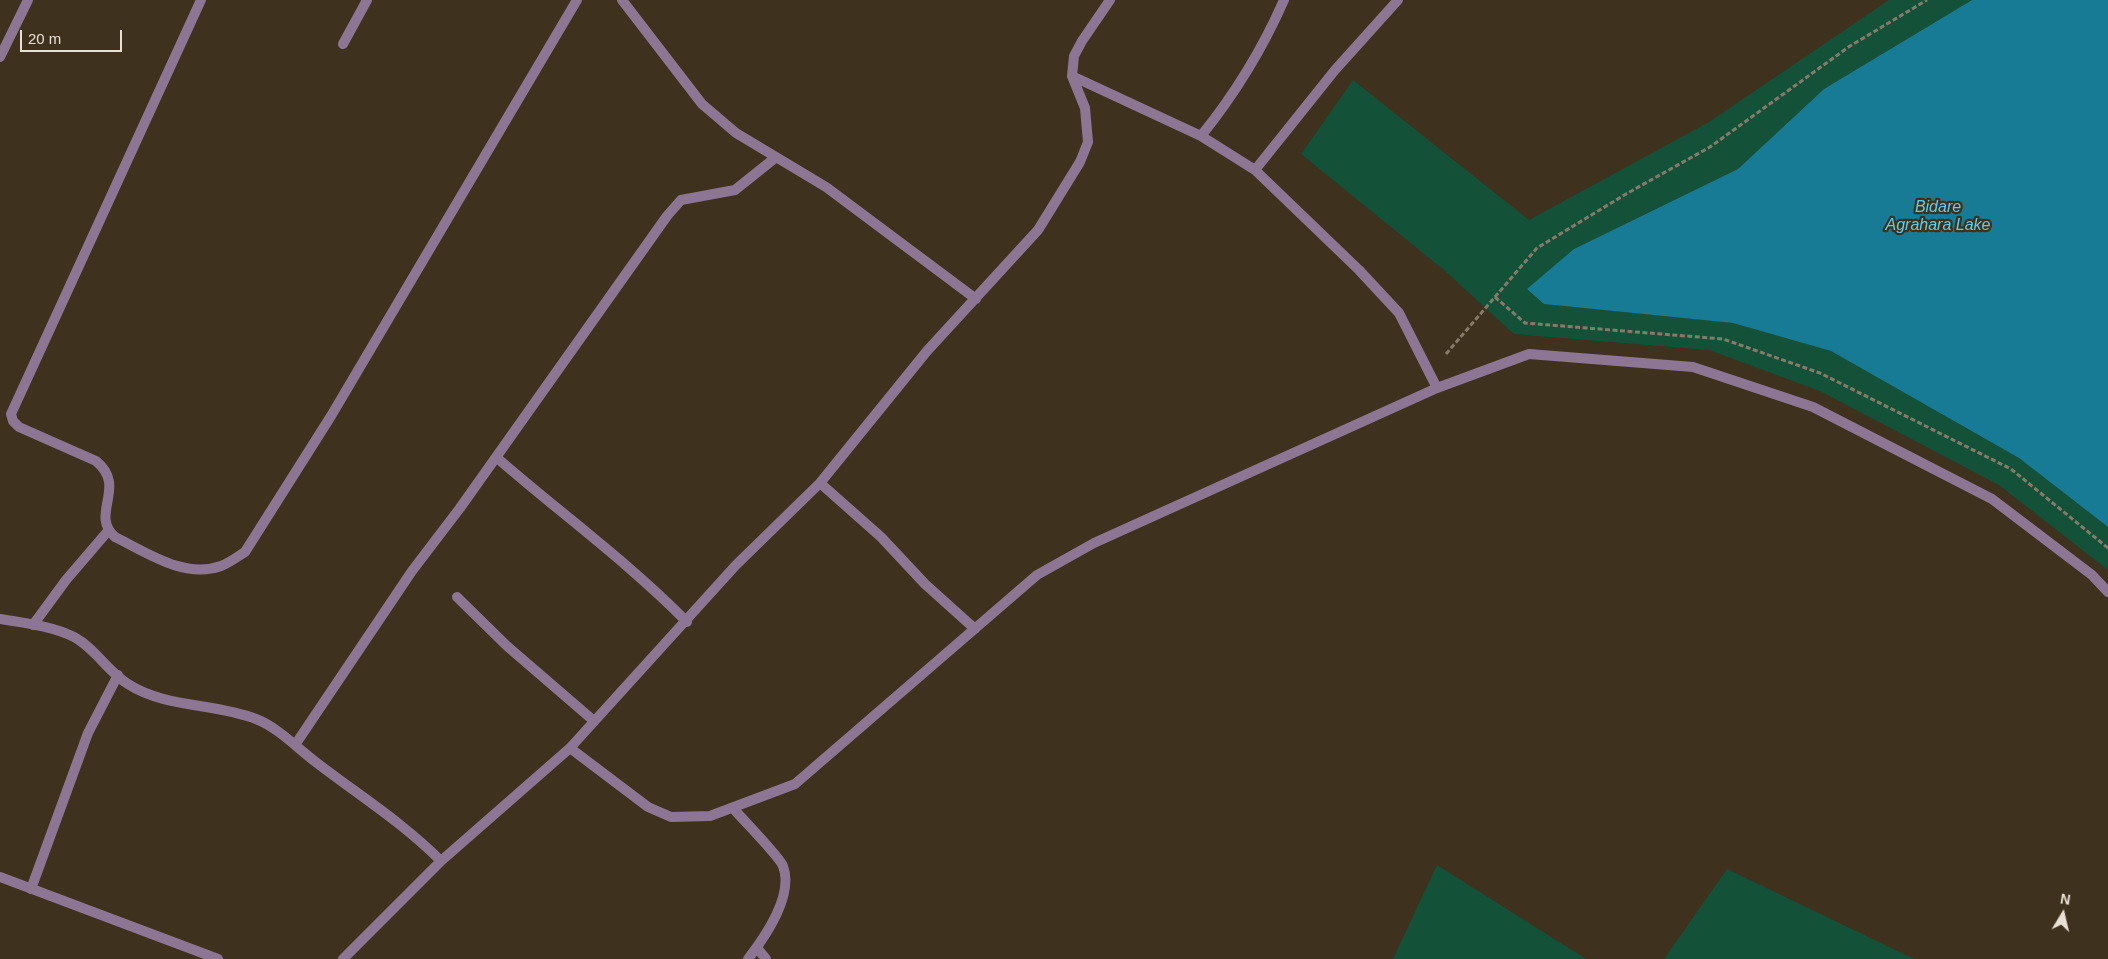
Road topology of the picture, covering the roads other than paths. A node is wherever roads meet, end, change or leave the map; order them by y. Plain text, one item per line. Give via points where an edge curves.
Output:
1 (28, 0) edge
2 (201, 0) edge
3 (367, 0) edge
4 (577, 0) edge
5 (622, 0) edge
6 (1110, 0) edge
7 (1284, 0) edge
8 (1398, 0) edge
9 (343, 44) dead end
10 (0, 57) edge
11 (1072, 76) junction
12 (1201, 136) junction
13 (775, 158) junction
14 (1255, 170) junction
15 (976, 299) junction
16 (1437, 388) junction
17 (496, 457) junction
18 (820, 483) junction
19 (108, 531) junction
20 (2108, 592) edge
21 (457, 597) dead end
22 (0, 619) edge
23 (687, 622) junction
24 (33, 625) junction
25 (975, 628) junction
26 (118, 675) junction
27 (594, 721) junction
28 (295, 745) junction
29 (570, 748) junction
30 (733, 808) junction
31 (441, 861) junction
32 (0, 877) edge
33 (31, 889) junction
34 (757, 948) junction
35 (218, 959) edge
36 (343, 959) edge
37 (748, 959) edge
38 (766, 959) edge

1 - 10 street
2 - 19 street via 11,414 19,427 96,461 106,470 110,478
3 - 9 street
4 - 19 street via 331,416 245,552 222,566 198,570 175,566
5 - 13 street via 702,104 736,133
6 - 11 street via 1074,56
7 - 12 street via 1265,42 1236,91
8 - 14 street via 1335,70
11 - 12 street
11 - 15 street via 1085,108 1087,126 1088,142 1080,162 1038,230
12 - 14 street
13 - 15 street via 826,187
13 - 17 street via 735,190 681,200
14 - 16 street via 1393,307 1409,330
15 - 18 street via 927,351
16 - 20 street via 1529,354 1693,367 1813,407 1992,498 2092,575
16 - 25 street via 1094,544 1036,574
17 - 23 street via 633,571
17 - 28 street via 406,579
18 - 23 street via 736,566
18 - 25 street
19 - 24 street
21 - 27 street via 507,646
22 - 24 street
23 - 27 street
24 - 26 street via 74,637
25 - 30 street via 795,784
26 - 28 street via 128,684 162,698 256,719
26 - 33 street via 88,733
27 - 29 street
28 - 31 street via 414,834
29 - 30 street via 648,807 671,817 710,816
29 - 31 street
30 - 34 street via 783,865 786,884 774,923
31 - 36 street
32 - 33 street
33 - 35 street
34 - 37 street
34 - 38 street

